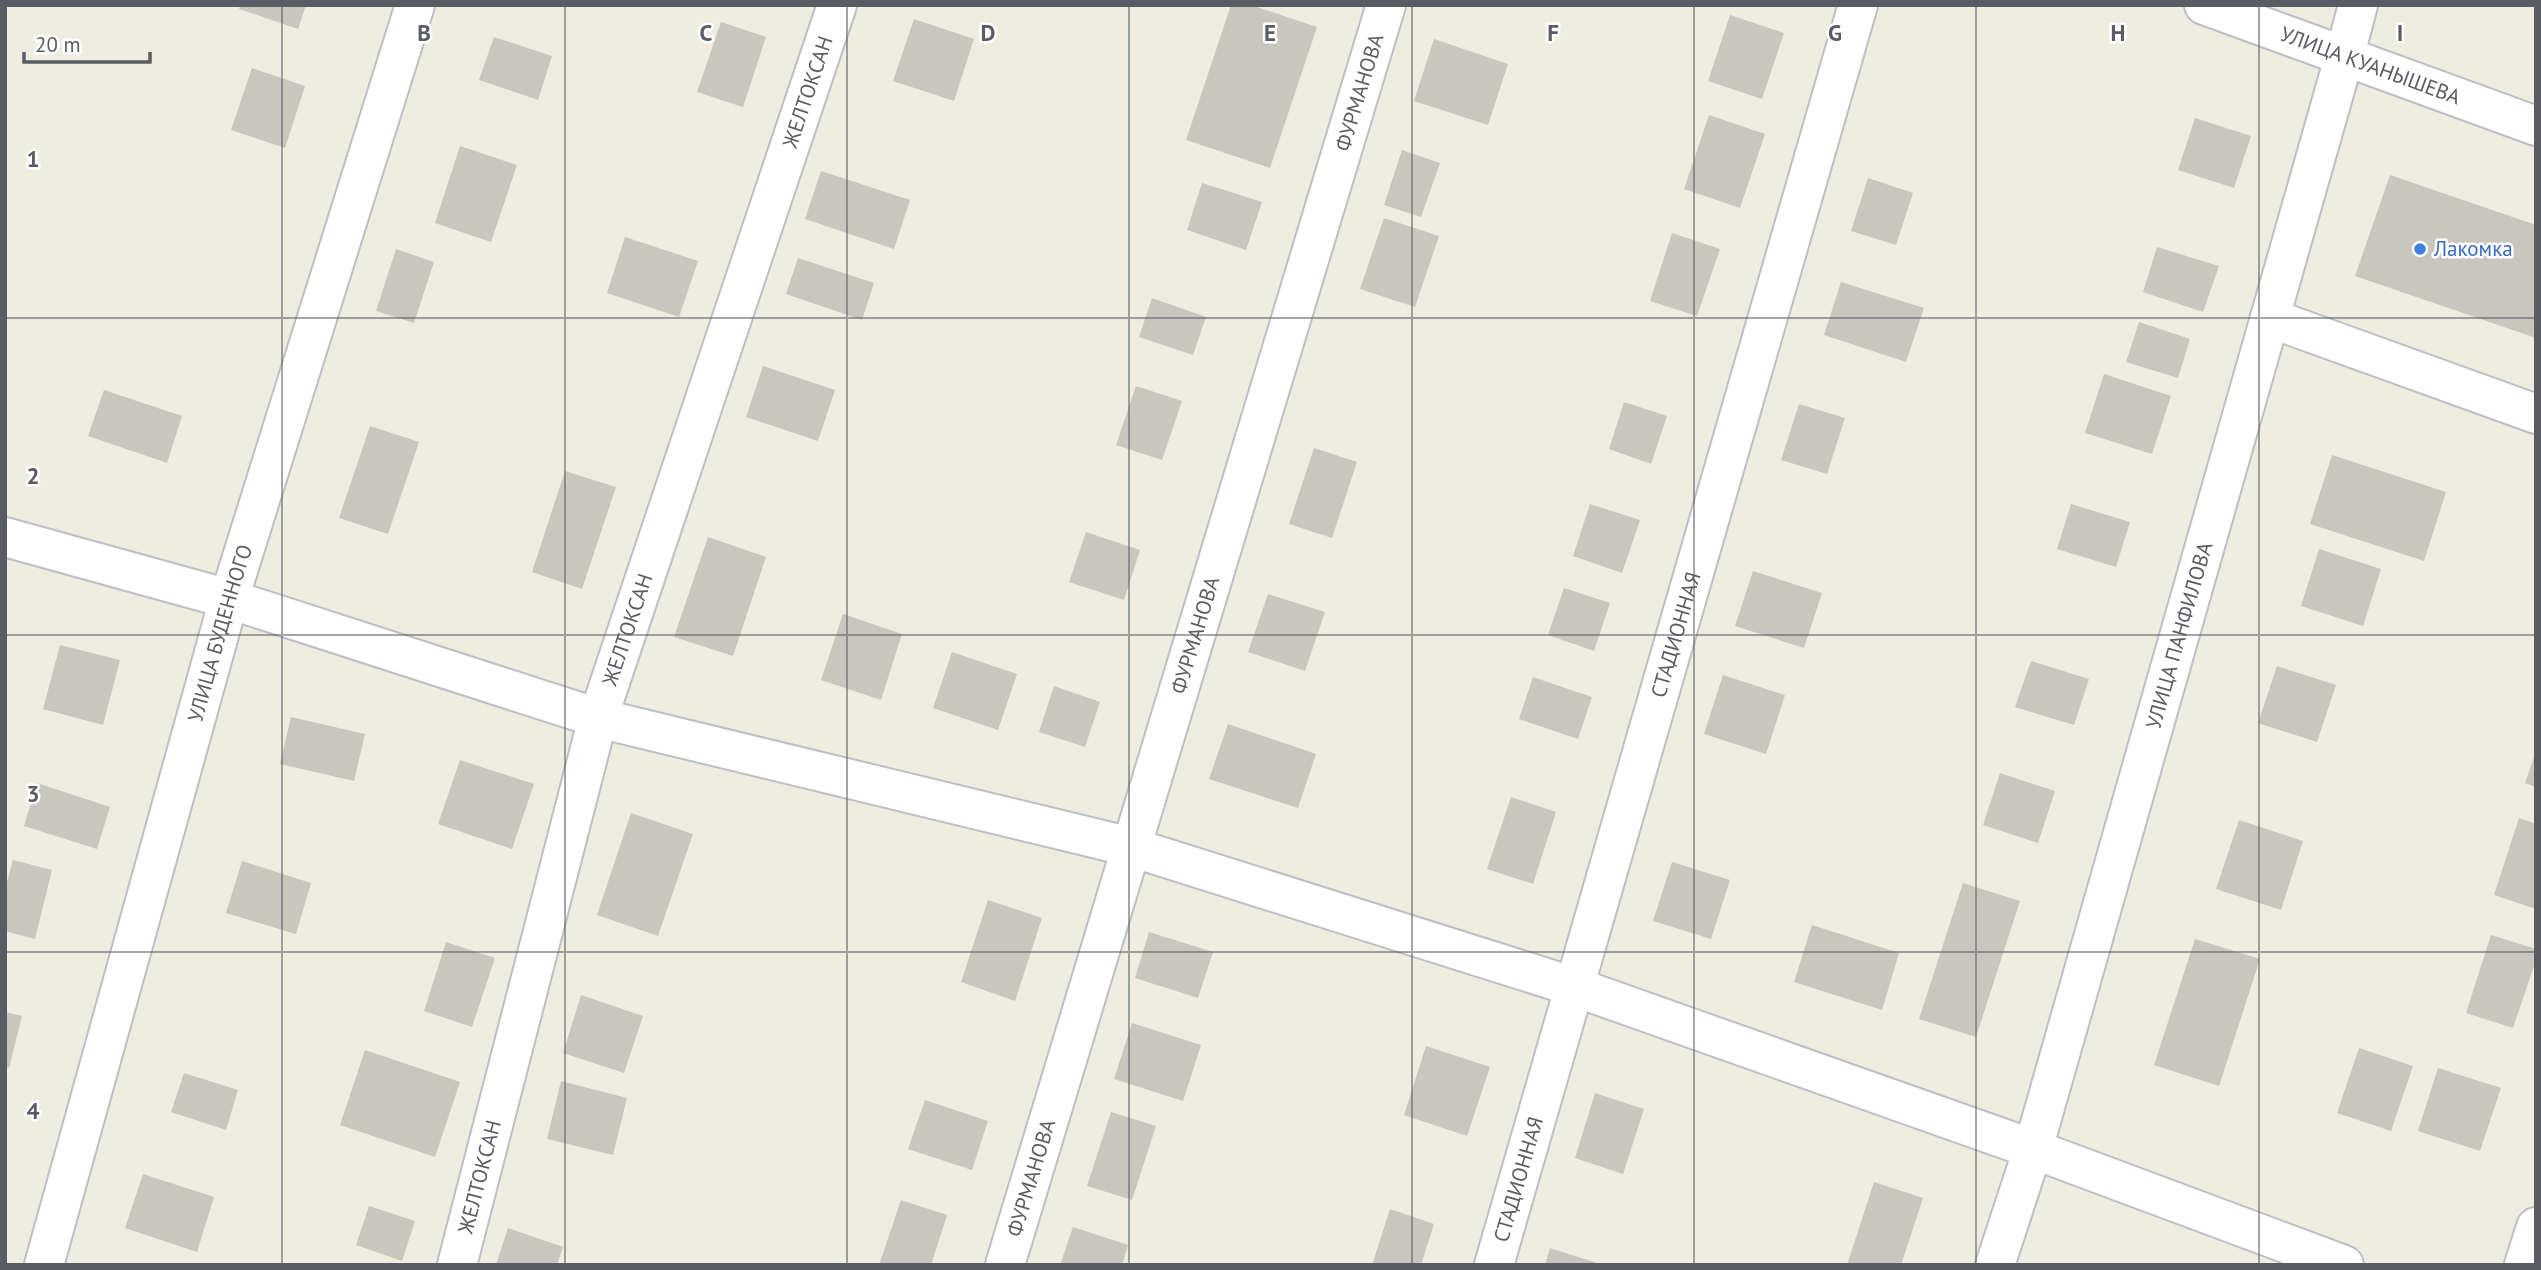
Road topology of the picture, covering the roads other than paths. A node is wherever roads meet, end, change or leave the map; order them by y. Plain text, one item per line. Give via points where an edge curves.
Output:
1 (415, 5) edge
2 (837, 5) edge
3 (1386, 5) edge
4 (1858, 5) edge
5 (2204, 5) edge
6 (2358, 5) edge
7 (2344, 58) junction
8 (2536, 126) edge
9 (2270, 318) junction
10 (2536, 414) edge
11 (5, 537) edge
12 (229, 599) junction
13 (598, 718) junction
14 (1131, 847) junction
15 (1576, 987) junction
16 (2033, 1149) junction
17 (2536, 1227) edge
18 (44, 1265) edge
19 (457, 1265) edge
20 (1004, 1265) edge
21 (1494, 1265) edge
22 (1995, 1265) edge
23 (2344, 1265) edge
24 (2524, 1265) edge

1 - 12 street, УЛИЦА БУДЕННОГО
2 - 13 street, ЖЕЛТОКСАН
3 - 14 street, ФУРМАНОВА
4 - 15 street, СТАДИОННАЯ
5 - 7 street, УЛИЦА КУАНЫШЕВА
6 - 7 street, УЛИЦА ПАНФИЛОВА
7 - 8 street, УЛИЦА КУАНЫШЕВА
7 - 9 street, УЛИЦА ПАНФИЛОВА
9 - 10 street
9 - 16 street, УЛИЦА ПАНФИЛОВА
11 - 12 street
12 - 13 street
12 - 18 street, УЛИЦА БУДЕННОГО
13 - 14 street
13 - 19 street, ЖЕЛТОКСАН
14 - 15 street
14 - 20 street, ФУРМАНОВА
15 - 16 street
15 - 21 street, СТАДИОННАЯ
16 - 22 street, УЛИЦА ПАНФИЛОВА
16 - 23 street
17 - 24 street

